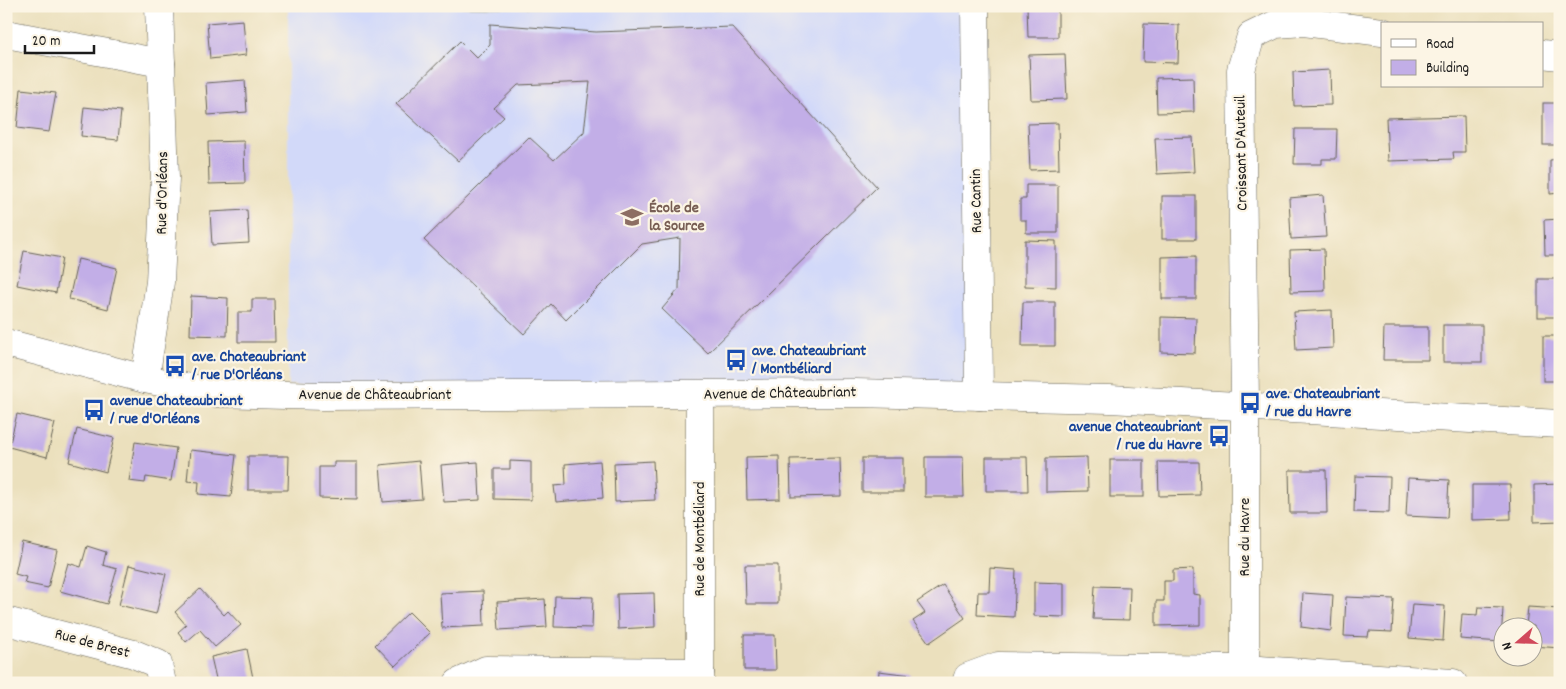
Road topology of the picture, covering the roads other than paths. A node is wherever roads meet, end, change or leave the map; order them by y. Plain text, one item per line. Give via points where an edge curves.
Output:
1 (159, 6) edge
2 (975, 6) edge
3 (1381, 32) edge
4 (6, 34) edge
5 (1544, 54) edge
6 (1560, 56) edge
7 (161, 63) junction
8 (6, 343) edge
9 (145, 379) junction
10 (700, 395) junction
11 (979, 396) junction
12 (1245, 406) junction
13 (1560, 424) edge
14 (6, 621) edge
15 (1245, 670) junction
16 (700, 677) edge
17 (162, 683) edge
18 (458, 683) edge
19 (966, 683) edge
20 (1454, 683) edge

1 - 7 street, Rue d'Orléans
2 - 11 street, Rue Cantin
3 - 12 street, Croissant D'Auteuil via 1304,22 1276,24 1251,36 1241,70
4 - 7 street
5 - 6 street
7 - 9 street, Rue d'Orléans via 165,188 160,282
8 - 9 street, Avenue de Châteaubriant
9 - 10 street, Avenue de Châteaubriant via 216,392 277,395
10 - 11 street, Avenue de Châteaubriant via 855,393
10 - 16 street, Rue de Montbéliard
11 - 12 street, Avenue de Châteaubriant
12 - 13 street, Avenue de Châteaubriant
12 - 15 street, Rue du Havre
14 - 17 street, Rue de Brest via 158,664
15 - 19 street via 998,666 968,677
15 - 20 street
16 - 18 street via 486,670

